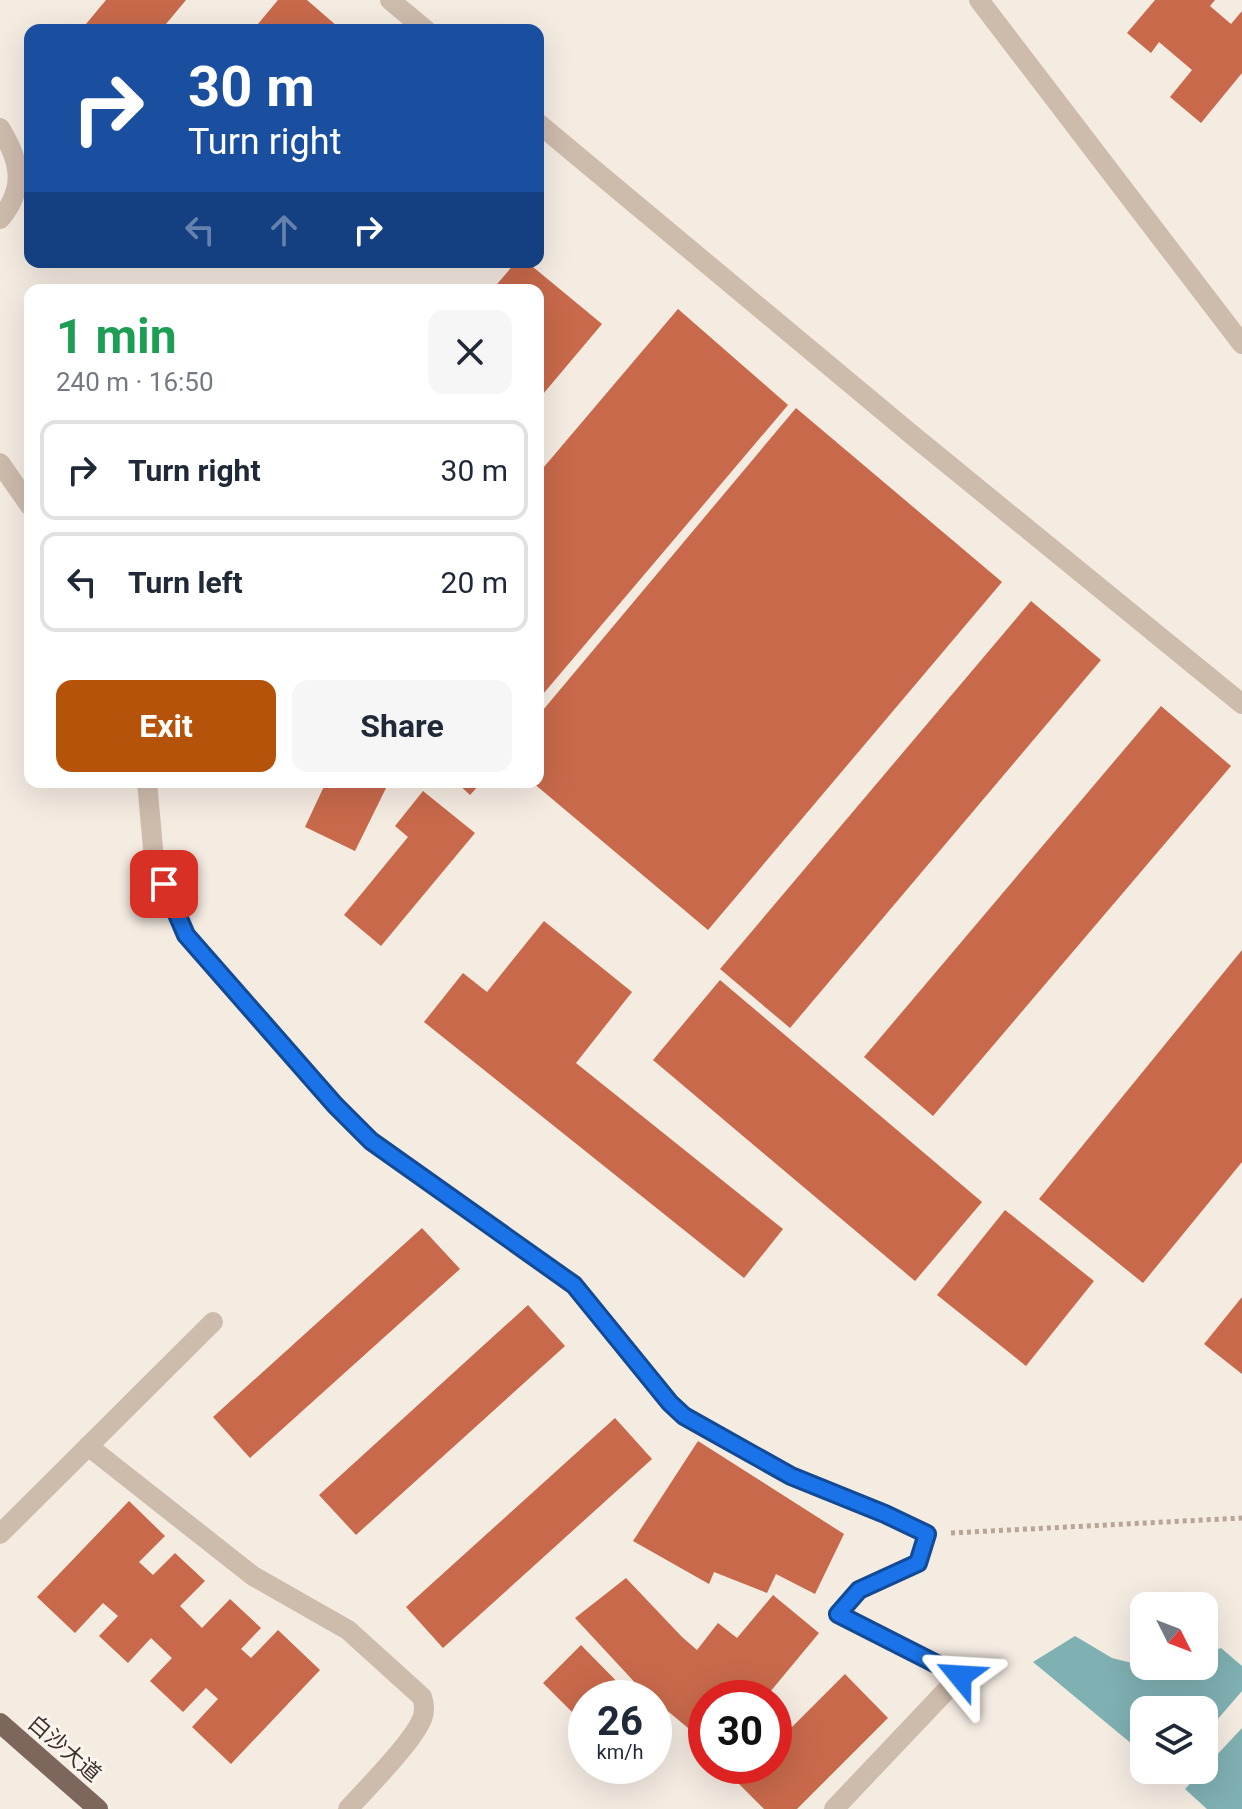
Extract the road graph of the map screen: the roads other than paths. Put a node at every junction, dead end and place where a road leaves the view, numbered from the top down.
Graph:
1 (390, 0) edge
2 (979, 0) edge
3 (419, 24) edge
4 (0, 128) edge
5 (544, 128) edge
6 (0, 219) edge
7 (1242, 344) edge
8 (0, 463) edge
9 (24, 497) edge
10 (1242, 704) edge
11 (148, 788) edge
12 (213, 1322) dead end
13 (88, 1446) junction
14 (0, 1534) edge
15 (0, 1723) edge
16 (98, 1809) edge
17 (348, 1809) edge
18 (834, 1809) edge

1 - 3 street
2 - 7 street
4 - 6 street
5 - 10 street
8 - 9 street
11 - 18 street
12 - 13 street
13 - 14 street
13 - 17 street
15 - 16 main road, 白沙大道

